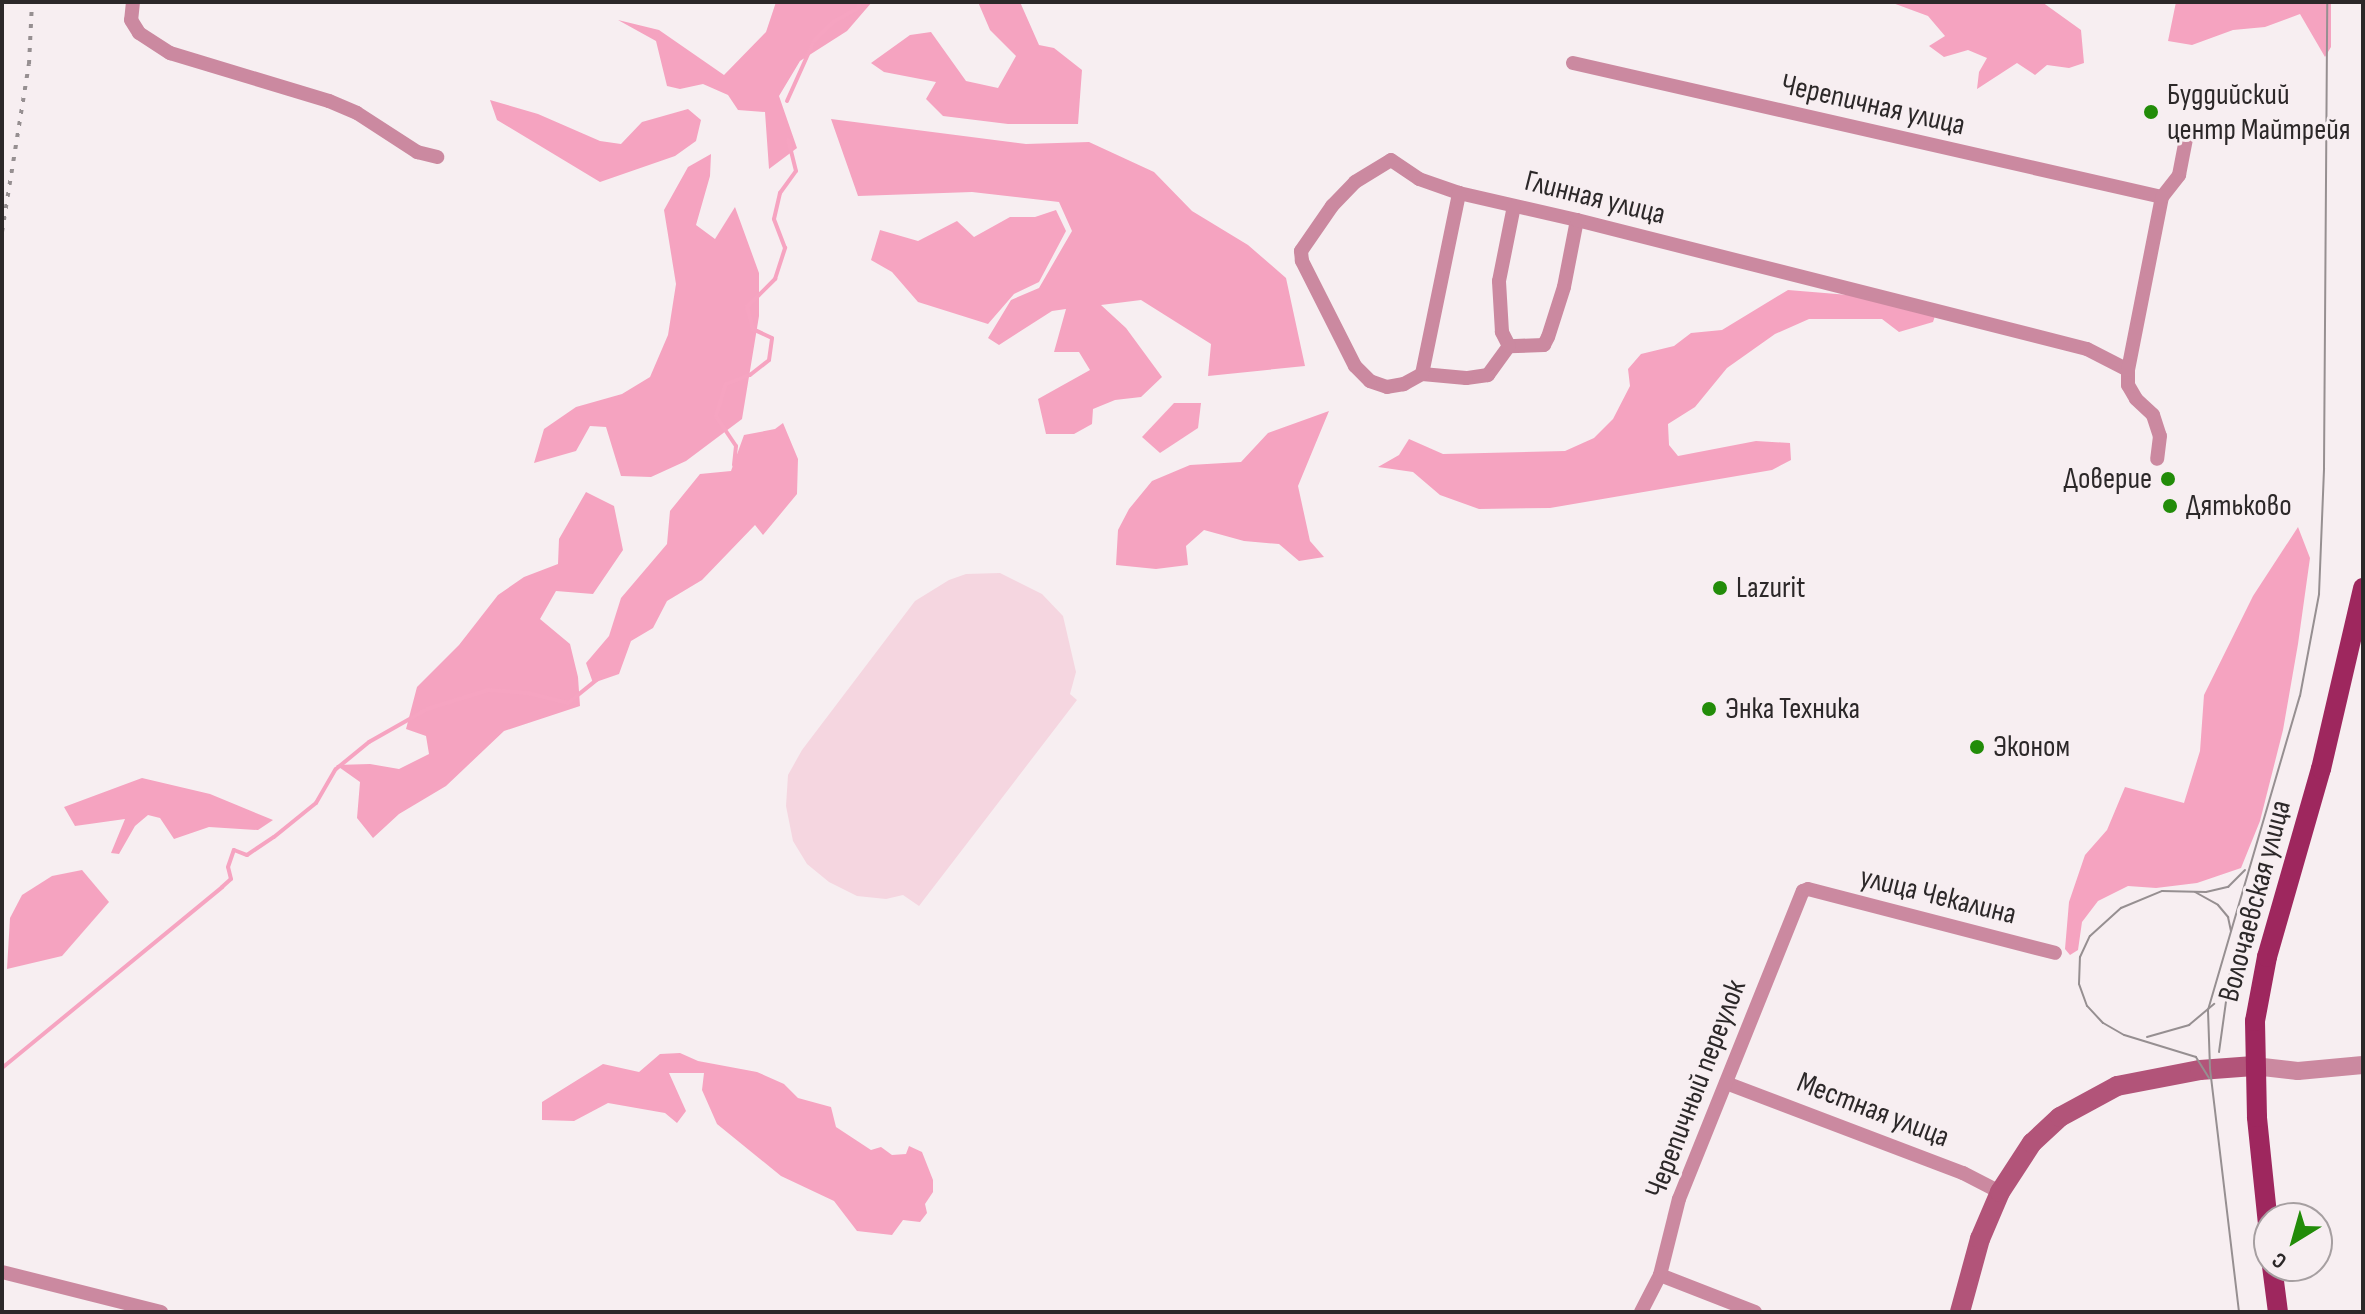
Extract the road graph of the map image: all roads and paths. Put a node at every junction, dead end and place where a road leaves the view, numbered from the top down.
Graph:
1 (133, 2) edge
2 (1573, 63) dead end
3 (2187, 134) dead end
4 (437, 157) dead end
5 (1459, 193) junction
6 (2162, 197) junction
7 (1514, 206) junction
8 (1577, 220) junction
9 (1516, 346) junction
10 (2128, 370) junction
11 (1422, 374) junction
12 (2157, 459) dead end
13 (2363, 588) edge
14 (1808, 889) joint
15 (2055, 953) dead end
16 (2363, 1065) edge
17 (2254, 1066) junction
18 (1726, 1083) junction
19 (2000, 1192) junction
20 (2266, 1202) edge
21 (2, 1272) edge
22 (1660, 1275) junction
23 (2274, 1282) edge
24 (161, 1312) edge
25 (1641, 1312) edge
26 (1755, 1312) edge
27 (1960, 1312) edge
28 (2278, 1312) edge

1 - 4 street
2 - 6 street, Черепичная улица
3 - 6 street
5 - 7 street, Глинная улица
5 - 11 street
5 - 11 street, Глинная улица
6 - 10 street
7 - 8 street, Глинная улица
7 - 9 street
8 - 9 street
8 - 10 street, Глинная улица
9 - 11 street, Глинная улица
10 - 12 street
13 - 17 main road, Волочаевская улица
14 - 15 street, улица Чекалина
14 - 18 street, Черепичный переулок
16 - 17 street
17 - 19 main road
17 - 20 main road, Волочаевская улица
18 - 19 street, Местная улица
18 - 22 street, Черепичный переулок
19 - 27 main road
21 - 24 street
22 - 25 street, Черепичный переулок
22 - 26 street
23 - 28 main road

